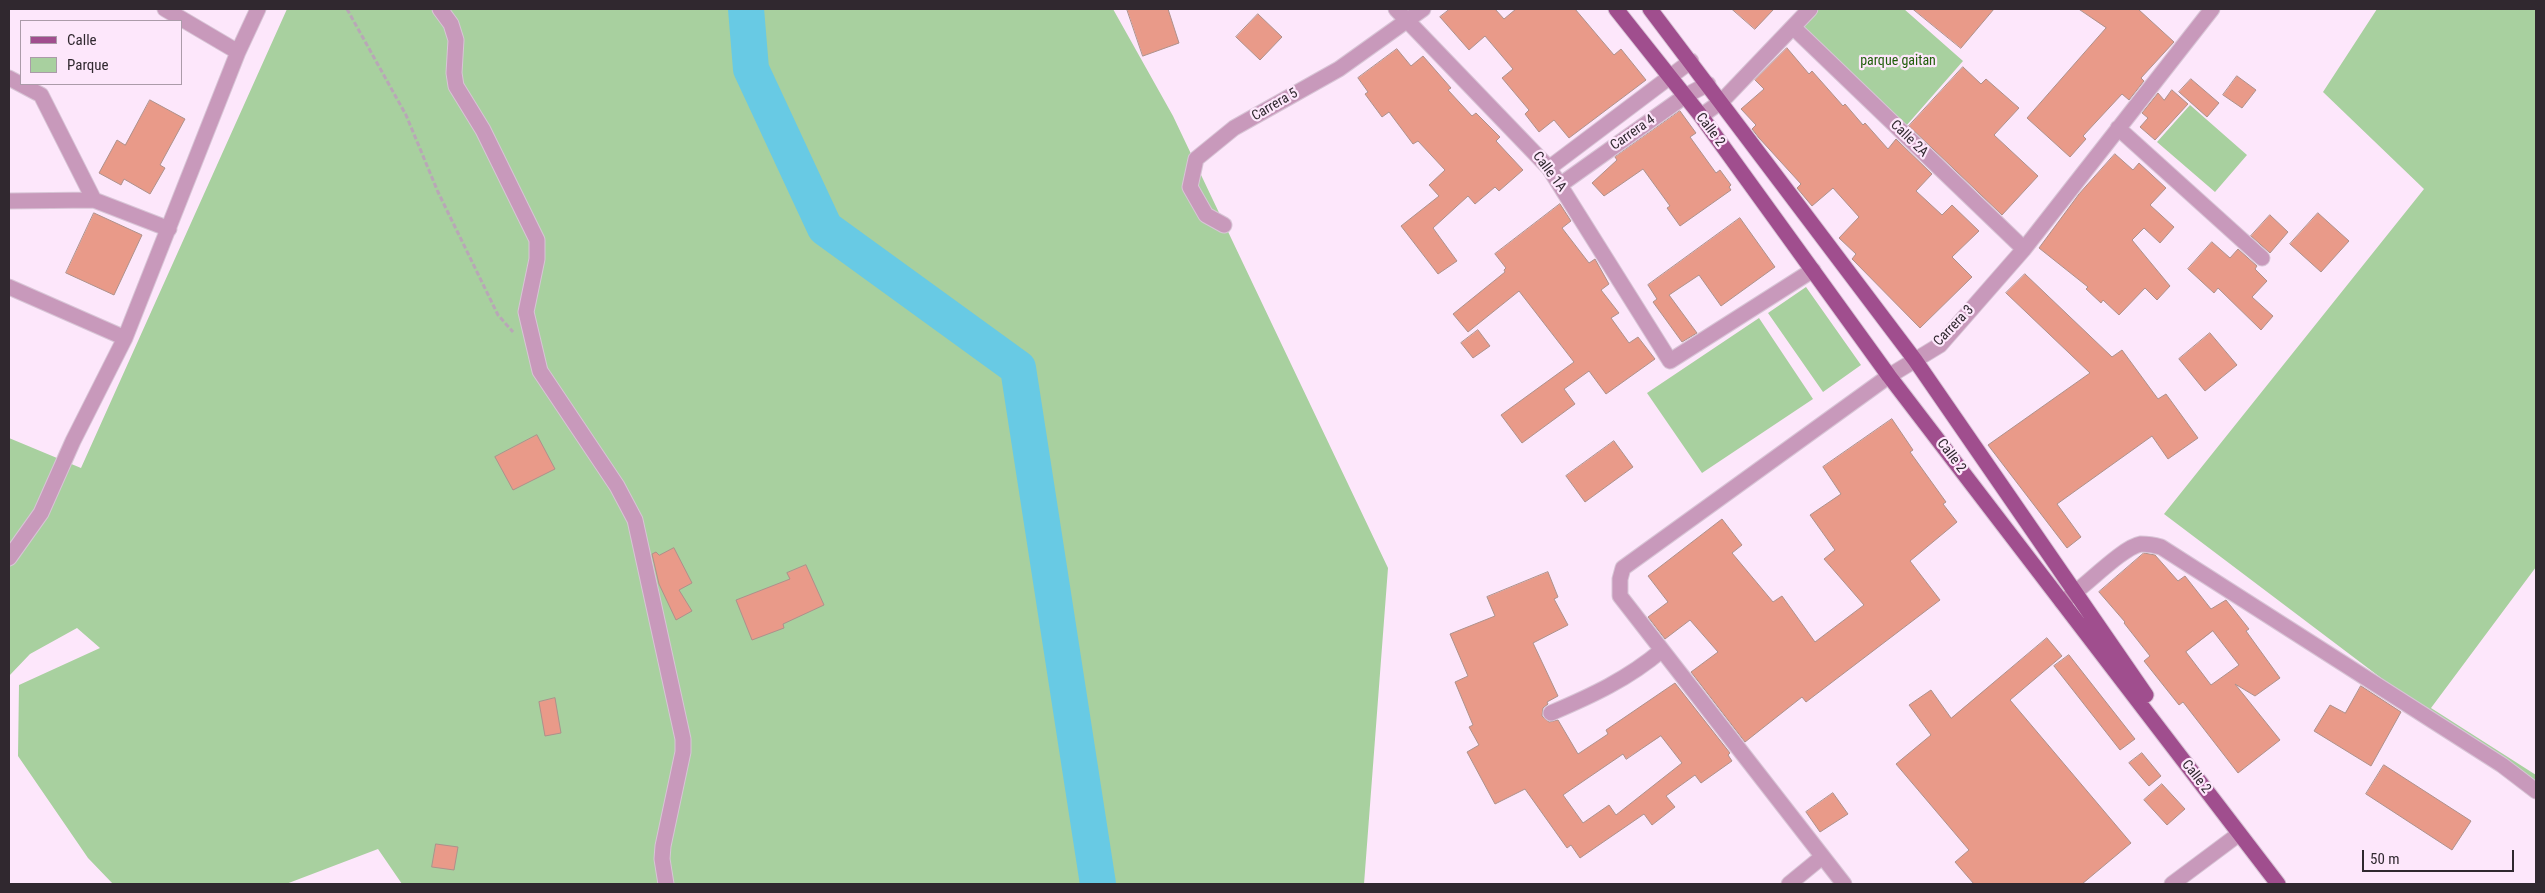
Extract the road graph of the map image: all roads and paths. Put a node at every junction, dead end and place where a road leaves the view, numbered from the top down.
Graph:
1 (165, 9) edge
2 (258, 9) edge
3 (347, 9) edge
4 (440, 9) edge
5 (1396, 9) edge
6 (1423, 9) edge
7 (1616, 9) edge
8 (1650, 9) edge
9 (1810, 9) edge
10 (2212, 9) edge
11 (1407, 20) junction
12 (1794, 28) junction
13 (238, 52) junction
14 (1691, 61) junction
15 (1670, 77) junction
16 (9, 78) edge
17 (20, 84) edge
18 (1708, 84) junction
19 (21, 85) edge
20 (1685, 96) junction
21 (1722, 101) junction
22 (1701, 116) junction
23 (2118, 128) junction
24 (1549, 168) junction
25 (1560, 185) junction
26 (94, 200) junction
27 (9, 201) edge
28 (1224, 225) dead end
29 (169, 229) junction
30 (2024, 249) junction
31 (2262, 258) dead end
32 (1813, 270) junction
33 (9, 288) edge
34 (515, 335) dead end
35 (125, 338) junction
36 (1916, 360) junction
37 (1889, 376) junction
38 (9, 558) edge
39 (2077, 593) junction
40 (2062, 602) junction
41 (1662, 650) junction
42 (1551, 713) dead end
43 (2536, 790) edge
44 (2211, 797) junction
45 (2239, 834) junction
46 (1822, 857) junction
47 (666, 884) edge
48 (1789, 884) edge
49 (1844, 884) edge
50 (2172, 884) edge
51 (2278, 884) edge

1 - 13 street
2 - 13 street
3 - 34 path
4 - 47 street
5 - 11 street, Calle 1A
6 - 11 street, Carrera 5
7 - 15 main road, Calle 2
8 - 14 main road, Calle 2
9 - 12 street
10 - 23 street, Carrera 3
11 - 24 street, Calle 1A
11 - 28 street, Carrera 5
12 - 21 street
12 - 30 street, Calle 2A
13 - 29 street
14 - 15 street, Carrera 4
14 - 18 main road, Calle 2
15 - 20 main road, Calle 2
15 - 24 street, Carrera 4
16 - 17 street
18 - 20 street, Carrera 4
18 - 21 main road, Calle 2
19 - 26 street
20 - 22 main road, Calle 2
20 - 25 street, Carrera 4
21 - 22 street
21 - 36 main road, Calle 2
22 - 32 main road, Calle 2
23 - 30 street, Carrera 3
23 - 31 street
24 - 25 street, Calle 1A
25 - 32 street, Calle 1A
26 - 27 street
26 - 29 street
29 - 35 street
30 - 36 street, Carrera 3
32 - 37 main road, Calle 2
33 - 35 street
35 - 38 street
36 - 37 street, Carrera 3
36 - 39 main road, Calle 2
37 - 40 main road, Calle 2
37 - 41 street, Carrera 3
39 - 40 street
39 - 43 street
39 - 44 main road, Calle 2
40 - 44 main road, Calle 2
41 - 42 street
41 - 46 street
44 - 45 main road
45 - 50 street
45 - 51 main road
46 - 48 street
46 - 49 street

